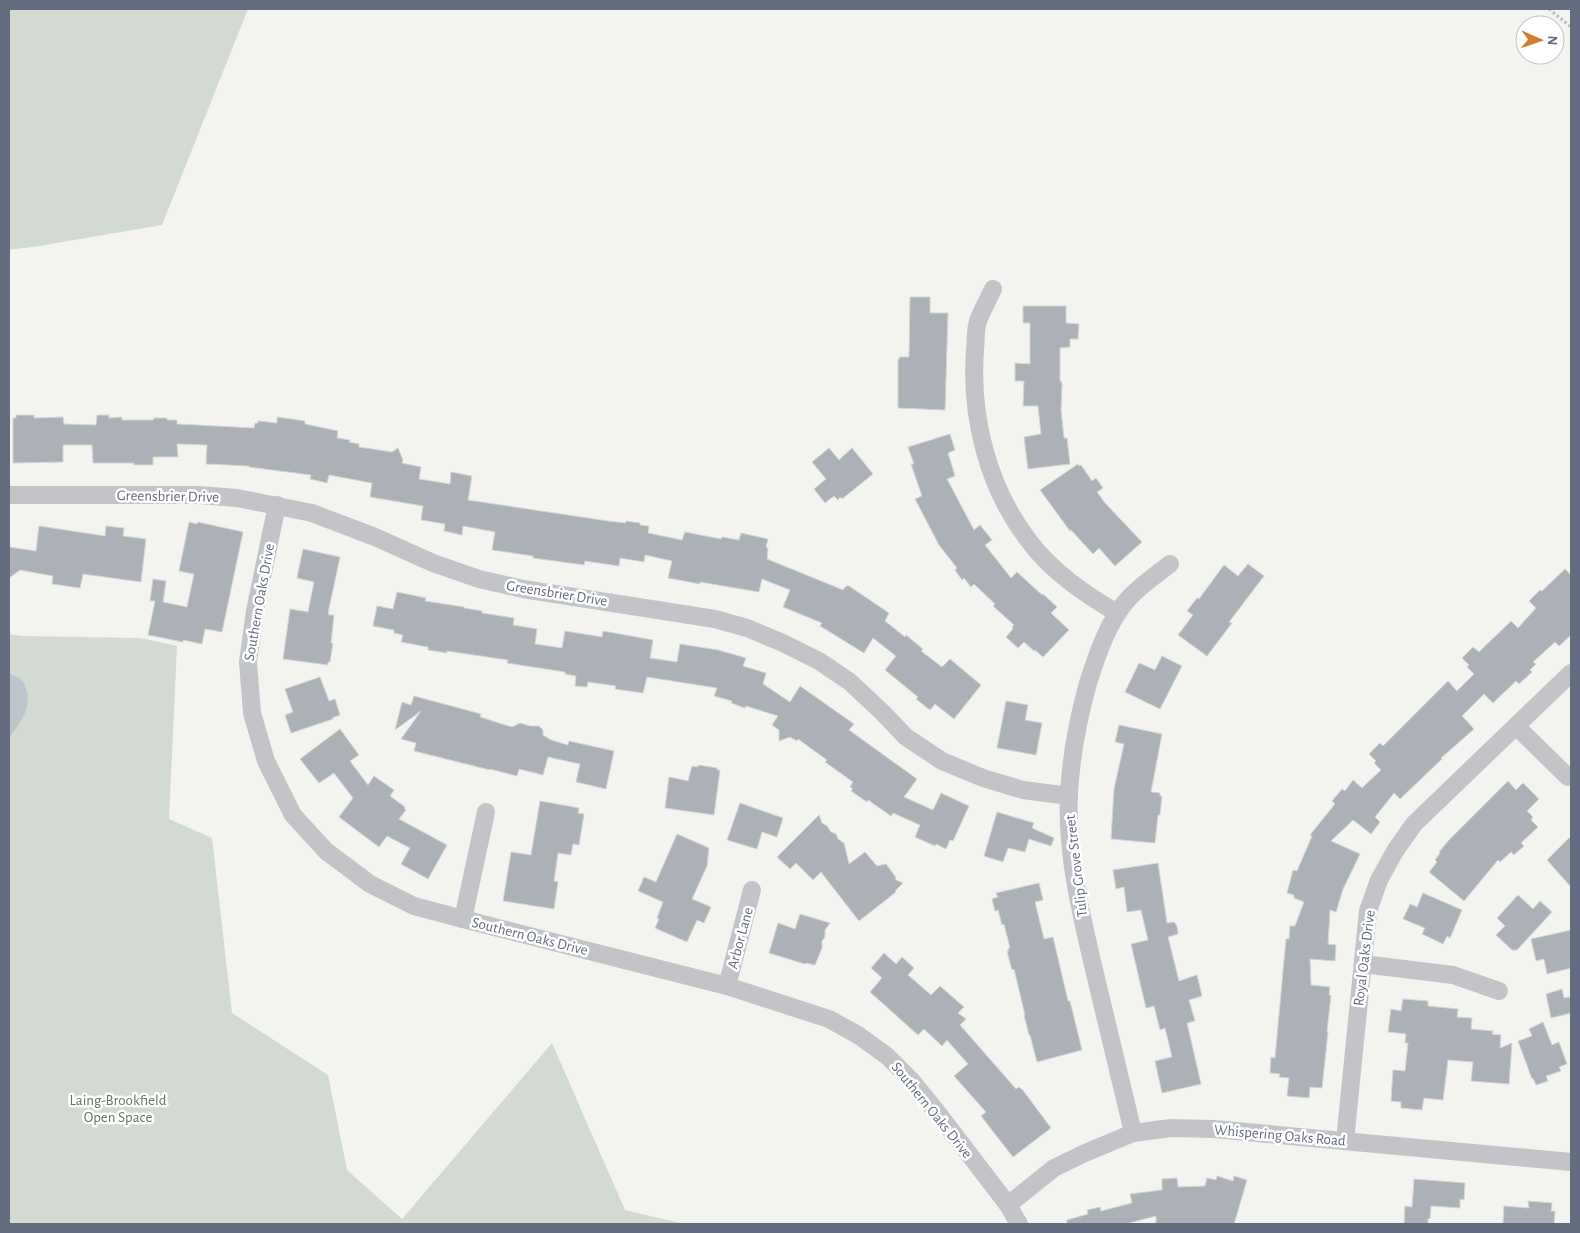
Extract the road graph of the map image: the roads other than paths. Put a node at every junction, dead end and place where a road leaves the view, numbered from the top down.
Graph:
1 (993, 289) dead end
2 (9, 495) edge
3 (277, 505) junction
4 (1170, 564) dead end
5 (1117, 614) junction
6 (1571, 673) edge
7 (1516, 726) junction
8 (1568, 776) dead end
9 (1069, 796) junction
10 (486, 812) dead end
11 (752, 890) dead end
12 (463, 919) junction
13 (1363, 964) junction
14 (727, 986) junction
15 (1499, 991) dead end
16 (1133, 1133) junction
17 (1345, 1141) junction
18 (1571, 1162) edge
19 (1008, 1205) junction
20 (1019, 1224) edge

1 - 5 street
2 - 3 street, Greensbrier Drive
3 - 9 street, Greensbrier Drive
3 - 12 street, Southern Oaks Drive
4 - 5 street, Tulip Grove Street
5 - 9 street, Tulip Grove Street
6 - 7 street, Royal Oaks Drive
7 - 8 street
7 - 13 street, Royal Oaks Drive
9 - 16 street, Tulip Grove Street
10 - 12 street
11 - 14 street, Arbor Lane
12 - 14 street, Southern Oaks Drive
13 - 15 street
13 - 17 street, Royal Oaks Drive
14 - 19 street, Southern Oaks Drive
16 - 17 street, Whispering Oaks Road
16 - 19 street, Whispering Oaks Road
17 - 18 street, Whispering Oaks Road
19 - 20 street, Southern Oaks Drive

